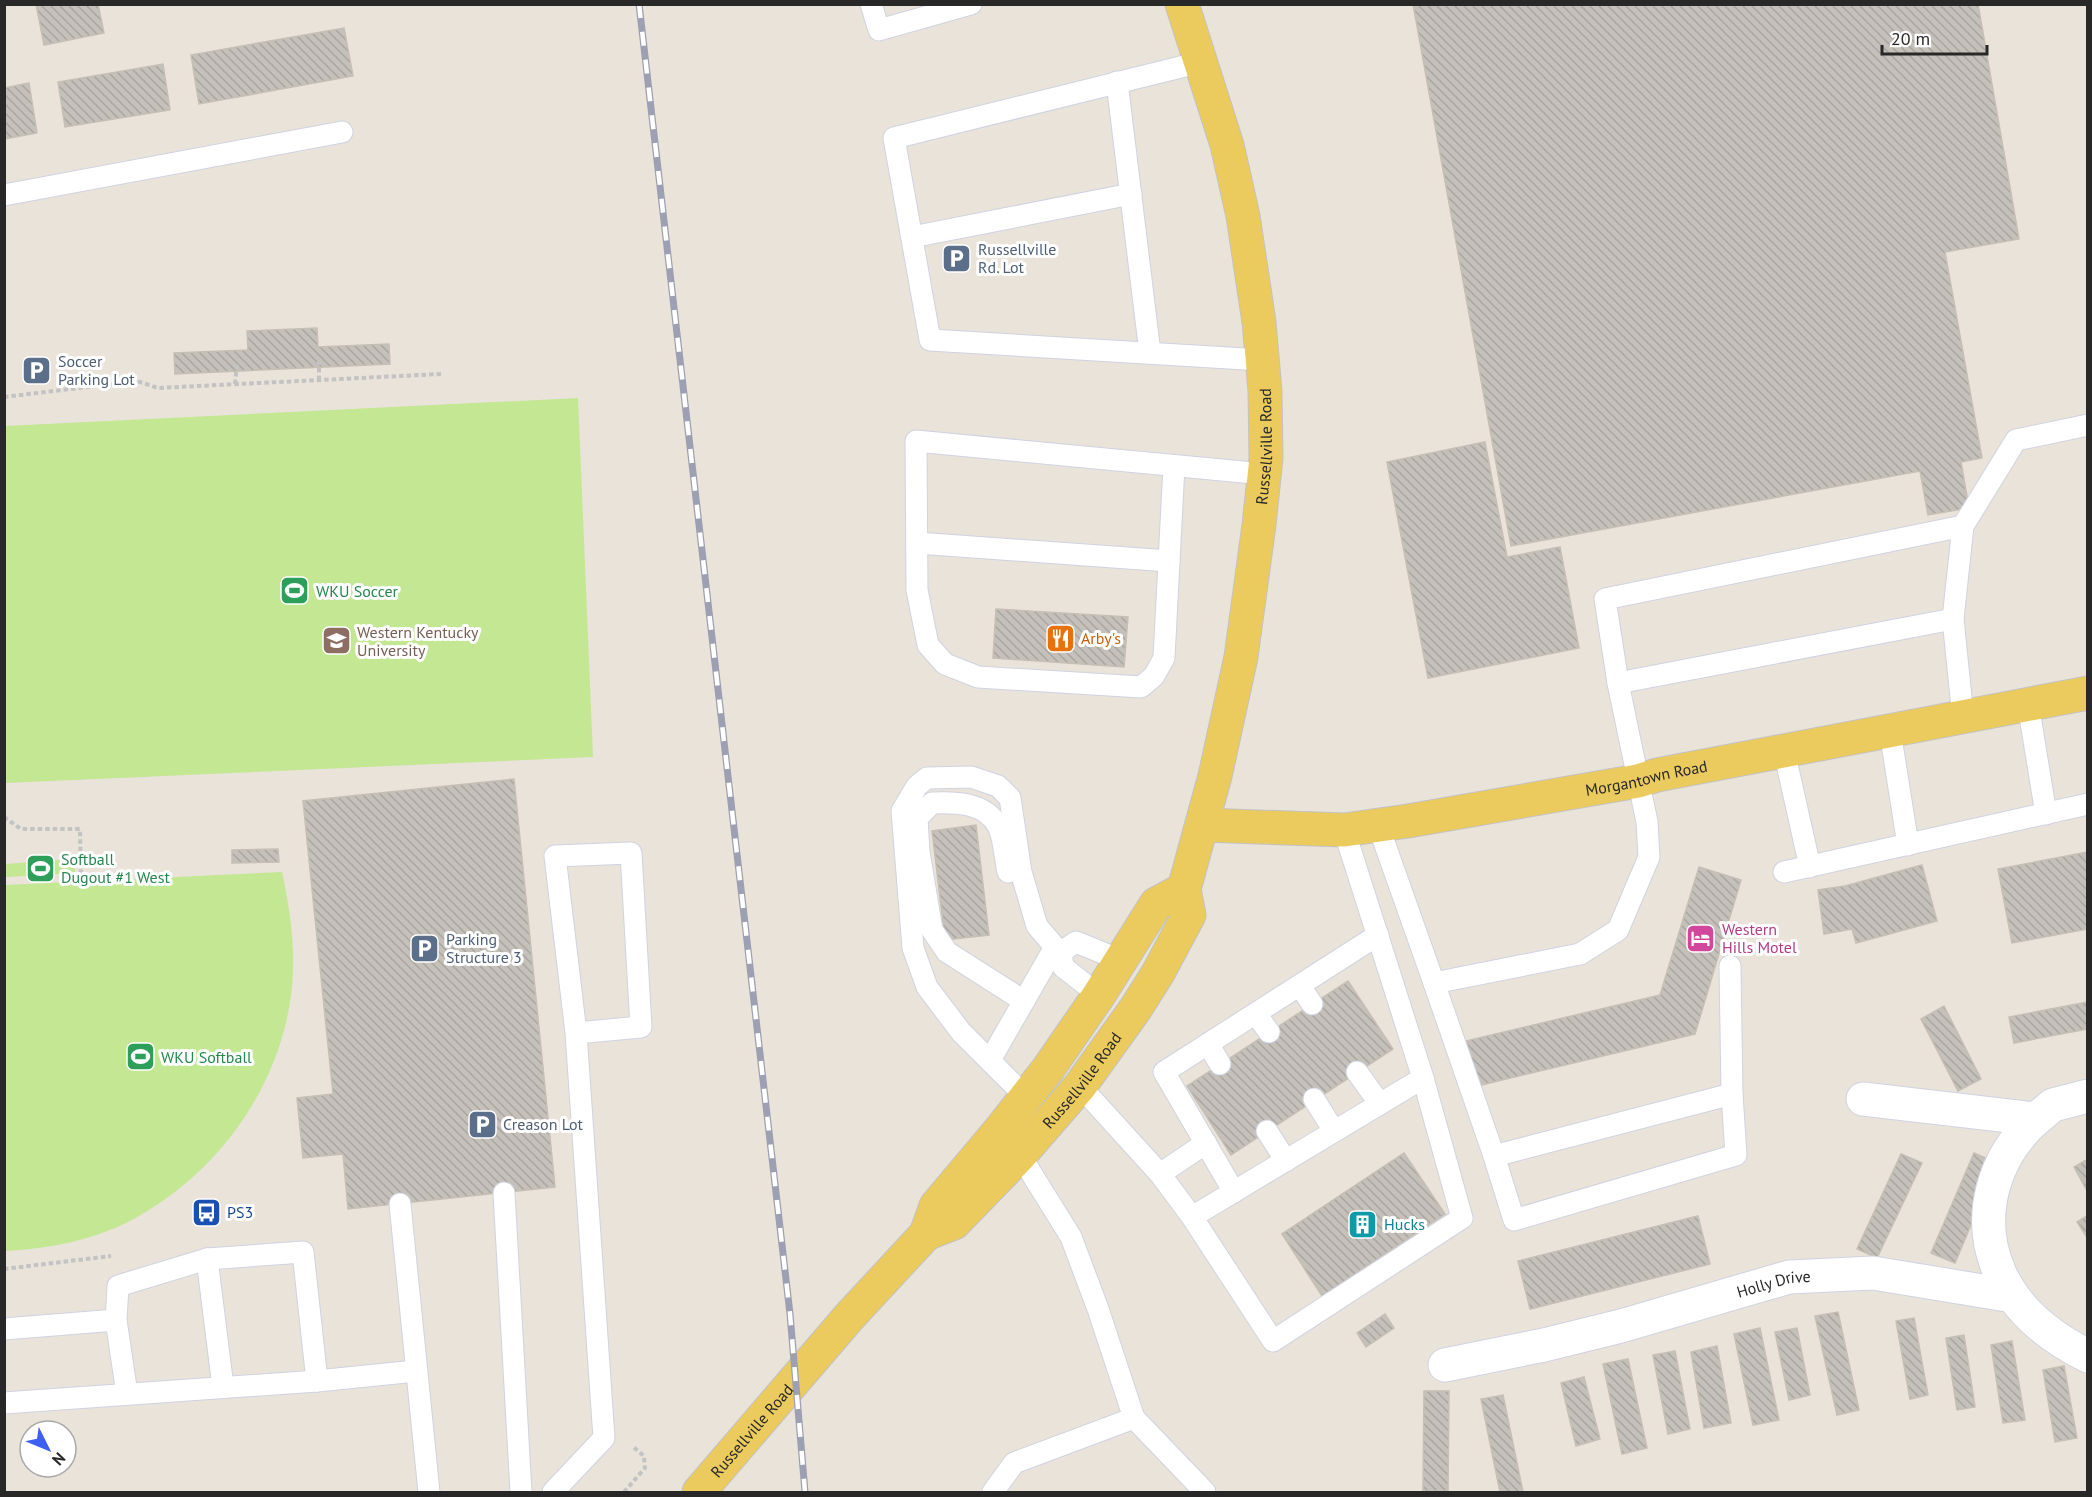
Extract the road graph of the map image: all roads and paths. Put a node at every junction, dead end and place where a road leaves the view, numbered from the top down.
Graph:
1 (871, 4) edge
2 (971, 4) edge
3 (1182, 4) edge
4 (1201, 62) junction
5 (1117, 82) junction
6 (342, 132) dead end
7 (1131, 194) junction
8 (4, 195) edge
9 (912, 237) junction
10 (1150, 353) junction
11 (1262, 360) junction
12 (319, 361) dead end
13 (237, 364) dead end
14 (441, 374) dead end
15 (319, 380) junction
16 (235, 384) junction
17 (4, 397) edge
18 (2088, 425) edge
19 (1174, 466) junction
20 (1264, 474) junction
21 (1963, 526) junction
22 (917, 543) junction
23 (1169, 561) junction
24 (1953, 619) junction
25 (1618, 683) junction
26 (2088, 693) edge
27 (2028, 704) junction
28 (1963, 717) junction
29 (1890, 731) junction
30 (1784, 751) junction
31 (1638, 781) junction
32 (2088, 804) edge
33 (2046, 814) junction
34 (4, 818) edge
35 (1203, 825) junction
36 (1378, 825) junction
37 (1344, 830) junction
38 (1908, 845) junction
39 (1810, 867) junction
40 (1784, 872) dead end
41 (81, 879) dead end
42 (1184, 889) junction
43 (1037, 926) junction
44 (1378, 935) junction
45 (1058, 950) junction
46 (1120, 960) junction
47 (1730, 966) dead end
48 (1434, 983) junction
49 (1300, 986) junction
50 (1099, 995) junction
51 (1024, 1001) junction
52 (1312, 1004) dead end
53 (1256, 1014) junction
54 (1269, 1032) dead end
55 (576, 1034) junction
56 (1208, 1044) junction
57 (990, 1060) junction
58 (1220, 1064) dead end
59 (1357, 1071) dead end
60 (1423, 1078) junction
61 (1080, 1086) junction
62 (1732, 1094) junction
63 (2088, 1096) edge
64 (1026, 1098) junction
65 (1863, 1098) dead end
66 (1314, 1099) dead end
67 (1380, 1104) junction
68 (2036, 1119) junction
69 (1267, 1131) dead end
70 (1334, 1131) junction
71 (1206, 1143) junction
72 (1020, 1155) junction
73 (1494, 1156) junction
74 (1286, 1161) junction
75 (1160, 1174) junction
76 (1234, 1192) junction
77 (504, 1193) dead end
78 (400, 1204) dead end
79 (1192, 1217) junction
80 (926, 1234) junction
81 (119, 1255) dead end
82 (207, 1259) junction
83 (4, 1269) edge
84 (2013, 1296) junction
85 (116, 1320) junction
86 (4, 1329) edge
87 (2088, 1356) edge
88 (1445, 1365) dead end
89 (416, 1371) junction
90 (317, 1381) junction
91 (222, 1387) junction
92 (127, 1394) junction
93 (4, 1402) edge
94 (1134, 1418) junction
95 (629, 1444) dead end
96 (429, 1492) edge
97 (521, 1492) edge
98 (553, 1492) edge
99 (624, 1492) edge
100 (699, 1492) edge
101 (993, 1492) edge
102 (1205, 1492) edge

1 - 2 lane
3 - 4 main road, Russellville Road
4 - 5 lane
4 - 11 main road, Russellville Road
5 - 7 lane
5 - 9 lane
6 - 8 lane
7 - 9 lane
7 - 10 lane
9 - 10 lane
10 - 11 lane
11 - 20 main road, Russellville Road
12 - 15 path
13 - 16 path
14 - 15 path
15 - 16 path
16 - 17 path
18 - 21 lane
19 - 20 lane
19 - 22 lane
19 - 23 lane
20 - 35 main road, Russellville Road
21 - 24 lane
21 - 25 lane
22 - 23 lane
22 - 23 lane
24 - 25 lane
24 - 28 lane
25 - 31 lane
26 - 27 main road, Morgantown Road
27 - 28 main road, Morgantown Road
27 - 33 lane
28 - 29 main road, Morgantown Road
29 - 30 main road, Morgantown Road
29 - 38 lane
30 - 31 main road, Morgantown Road
30 - 39 lane
31 - 36 main road, Morgantown Road
31 - 48 lane
32 - 33 lane
33 - 38 lane
34 - 41 path
35 - 37 main road, Morgantown Road
35 - 42 main road, Russellville Road
36 - 37 main road, Morgantown Road
36 - 48 lane
37 - 44 lane
38 - 39 lane
39 - 40 lane
42 - 46 main road, Russellville Road
42 - 61 main road, Russellville Road
43 - 45 lane
43 - 51 lane
43 - 57 lane
44 - 49 lane
44 - 60 lane
45 - 46 lane
45 - 50 lane
45 - 51 lane
46 - 50 main road, Russellville Road
47 - 62 lane
48 - 73 lane
49 - 52 lane
49 - 53 lane
50 - 64 main road, Russellville Road
51 - 57 lane
53 - 54 lane
53 - 56 lane
55 - 55 lane
55 - 98 lane
56 - 58 lane
56 - 71 lane
57 - 64 lane
59 - 67 lane
60 - 67 lane
60 - 79 lane
61 - 72 main road, Russellville Road
61 - 75 lane
62 - 73 lane
62 - 73 lane
63 - 68 street
64 - 80 main road, Russellville Road
65 - 68 street
66 - 70 lane
67 - 70 lane
68 - 84 street
69 - 74 lane
70 - 74 lane
71 - 75 lane
71 - 76 lane
72 - 80 main road, Russellville Road
72 - 94 lane
74 - 76 lane
75 - 79 lane
76 - 79 lane
77 - 97 lane
78 - 89 lane
80 - 100 main road, Russellville Road
81 - 83 path
82 - 85 lane
82 - 90 lane
82 - 91 lane
84 - 87 street
84 - 88 street, Holly Drive
85 - 86 lane
85 - 92 lane
89 - 90 lane
89 - 96 lane
90 - 91 lane
91 - 92 lane
92 - 93 lane
94 - 101 lane
94 - 102 lane
95 - 99 path

